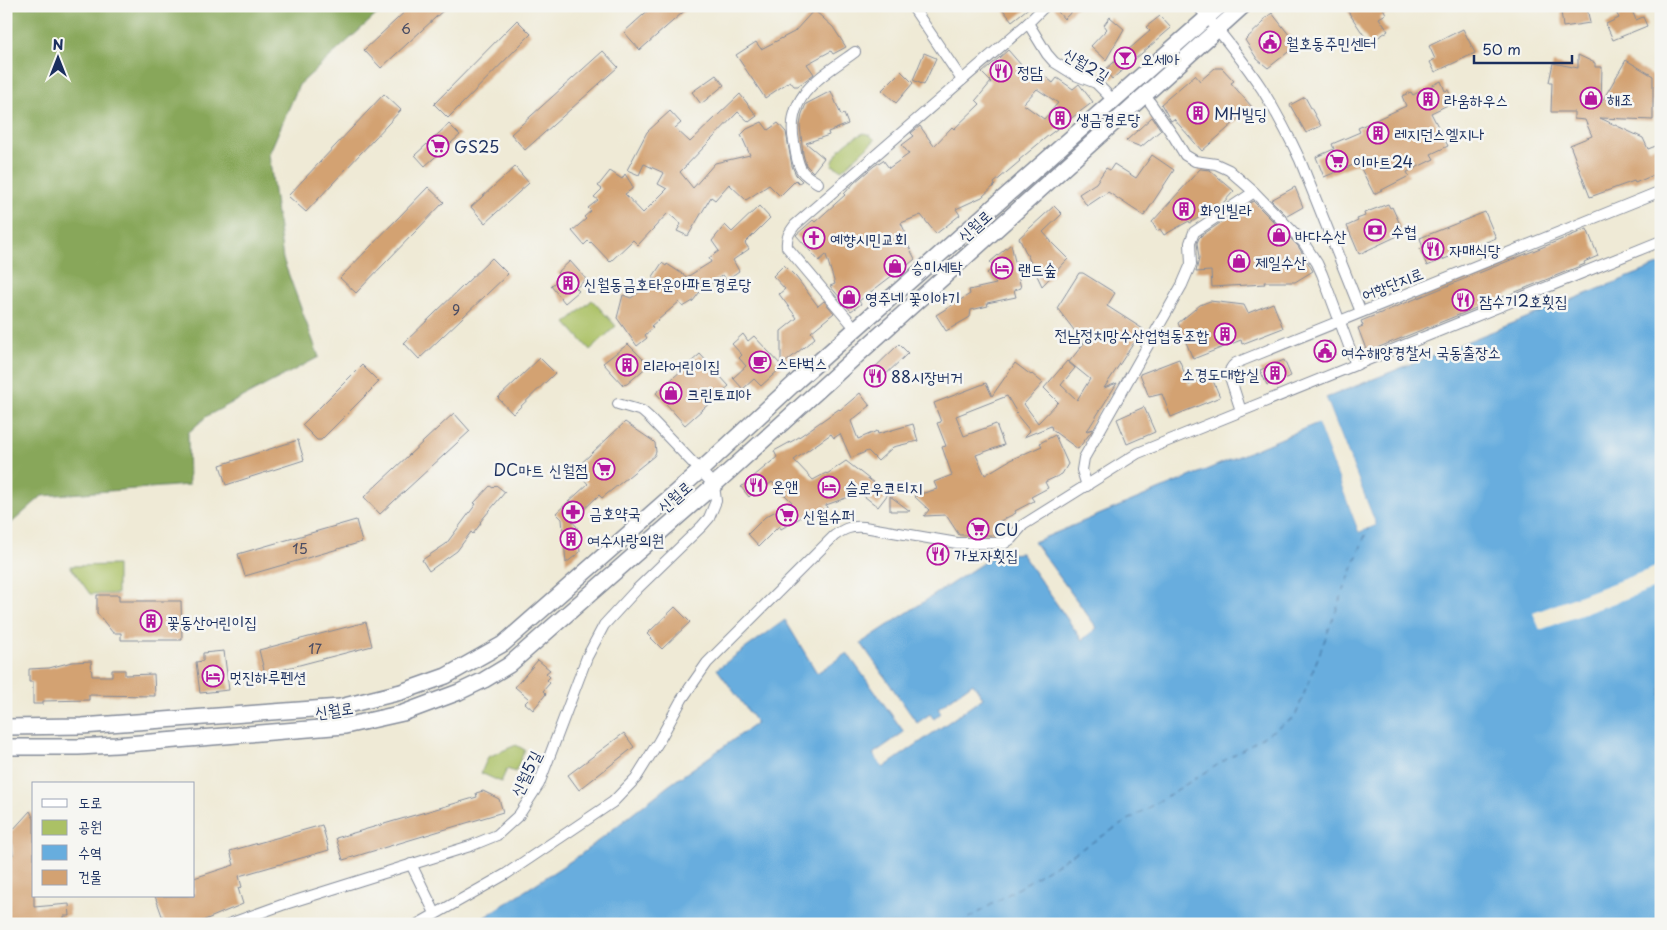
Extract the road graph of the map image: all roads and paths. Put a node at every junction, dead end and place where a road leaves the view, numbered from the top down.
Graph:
1 (912, 6) edge
2 (1045, 6) edge
3 (1220, 6) edge
4 (1243, 6) edge
5 (1207, 17) edge
6 (1028, 23) junction
7 (855, 52) dead end
8 (962, 80) junction
9 (1145, 95) junction
10 (1113, 100) junction
11 (818, 183) dead end
12 (1661, 190) edge
13 (1254, 192) junction
14 (1661, 241) edge
15 (1361, 312) junction
16 (1340, 321) junction
17 (856, 329) junction
18 (1356, 365) junction
19 (618, 404) dead end
20 (1241, 411) junction
21 (701, 470) junction
22 (714, 484) junction
23 (1087, 486) junction
24 (6, 727) edge
25 (6, 747) edge
26 (411, 864) junction
27 (435, 913) junction
28 (229, 924) edge
29 (418, 924) edge

1 - 8 street
2 - 6 street
3 - 5 street, 신월로
4 - 5 street, 신월로
5 - 9 street, 신월로
5 - 10 street, 신월로
5 - 15 street, 어항단지로
6 - 8 street
6 - 10 street, 신월2길
7 - 11 street
8 - 17 street
9 - 13 street
9 - 22 street, 신월로
10 - 17 street, 신월로
12 - 15 street, 어항단지로
13 - 16 street
13 - 23 street
14 - 18 street
15 - 16 street
16 - 18 street
16 - 20 street
17 - 21 street, 신월로
18 - 20 street
19 - 21 street
20 - 23 street
21 - 22 street
21 - 24 street, 신월로
22 - 25 street, 신월로
22 - 26 street, 신월5길
23 - 27 street
26 - 27 street
26 - 28 street, 신월5길
27 - 29 street

